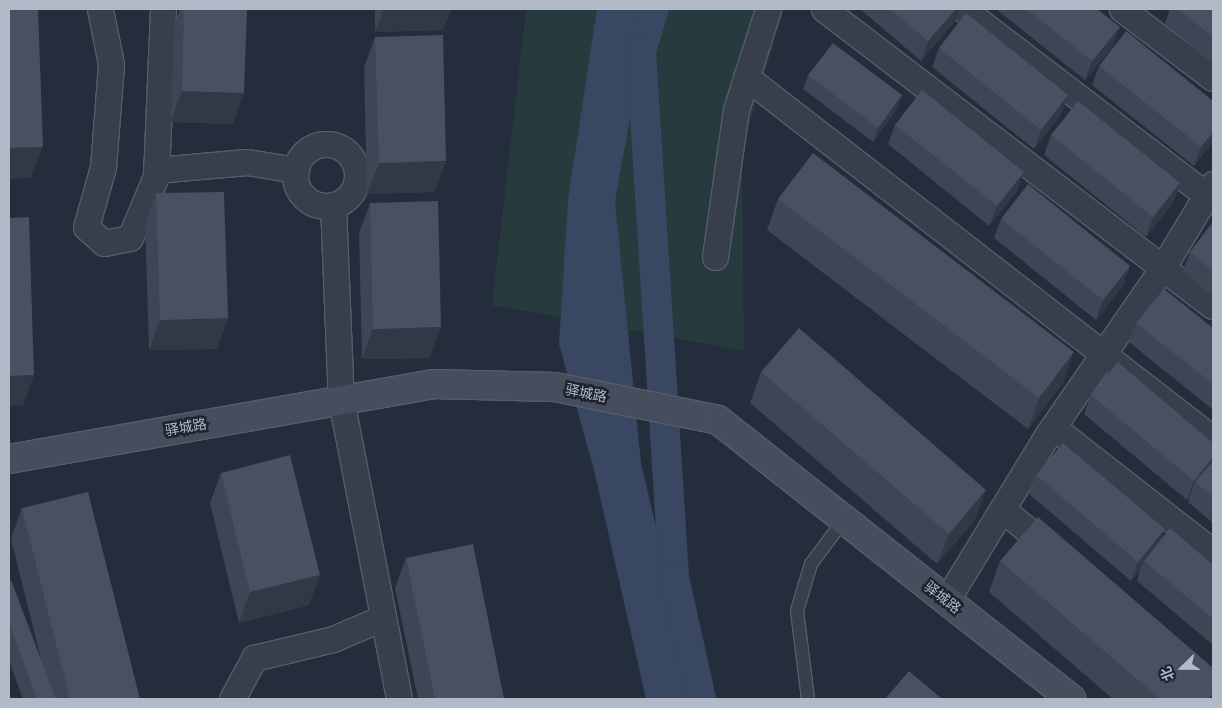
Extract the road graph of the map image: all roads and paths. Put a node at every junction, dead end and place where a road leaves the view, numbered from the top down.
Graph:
1 (100, 9) edge
2 (163, 9) edge
3 (768, 9) edge
4 (824, 9) edge
5 (963, 9) edge
6 (1122, 9) edge
7 (746, 77) junction
8 (1213, 78) edge
9 (156, 170) junction
10 (296, 170) junction
11 (1211, 193) edge
12 (333, 205) junction
13 (715, 257) dead end
14 (1163, 267) junction
15 (1213, 306) edge
16 (1103, 354) junction
17 (341, 400) junction
18 (1053, 426) junction
19 (1213, 439) edge
20 (9, 459) edge
21 (1002, 509) junction
22 (843, 521) junction
23 (1213, 552) edge
24 (1070, 564) edge
25 (946, 601) junction
26 (382, 618) junction
27 (232, 699) edge
28 (399, 699) edge
29 (808, 699) edge
30 (1071, 699) edge

1 - 9 street
2 - 9 street
3 - 7 street
4 - 14 street
5 - 11 street
6 - 8 street
7 - 13 street
7 - 16 street
9 - 10 street
10 - 12 street
10 - 12 street
11 - 14 street
12 - 17 street
14 - 15 street
14 - 16 street
16 - 18 street
16 - 19 street
17 - 20 street, 驿城路
17 - 22 street, 驿城路
17 - 26 street
18 - 21 street
18 - 23 street
21 - 24 street
21 - 25 street
22 - 25 street, 驿城路
22 - 29 lane
25 - 30 street, 驿城路
26 - 27 street
26 - 28 street

